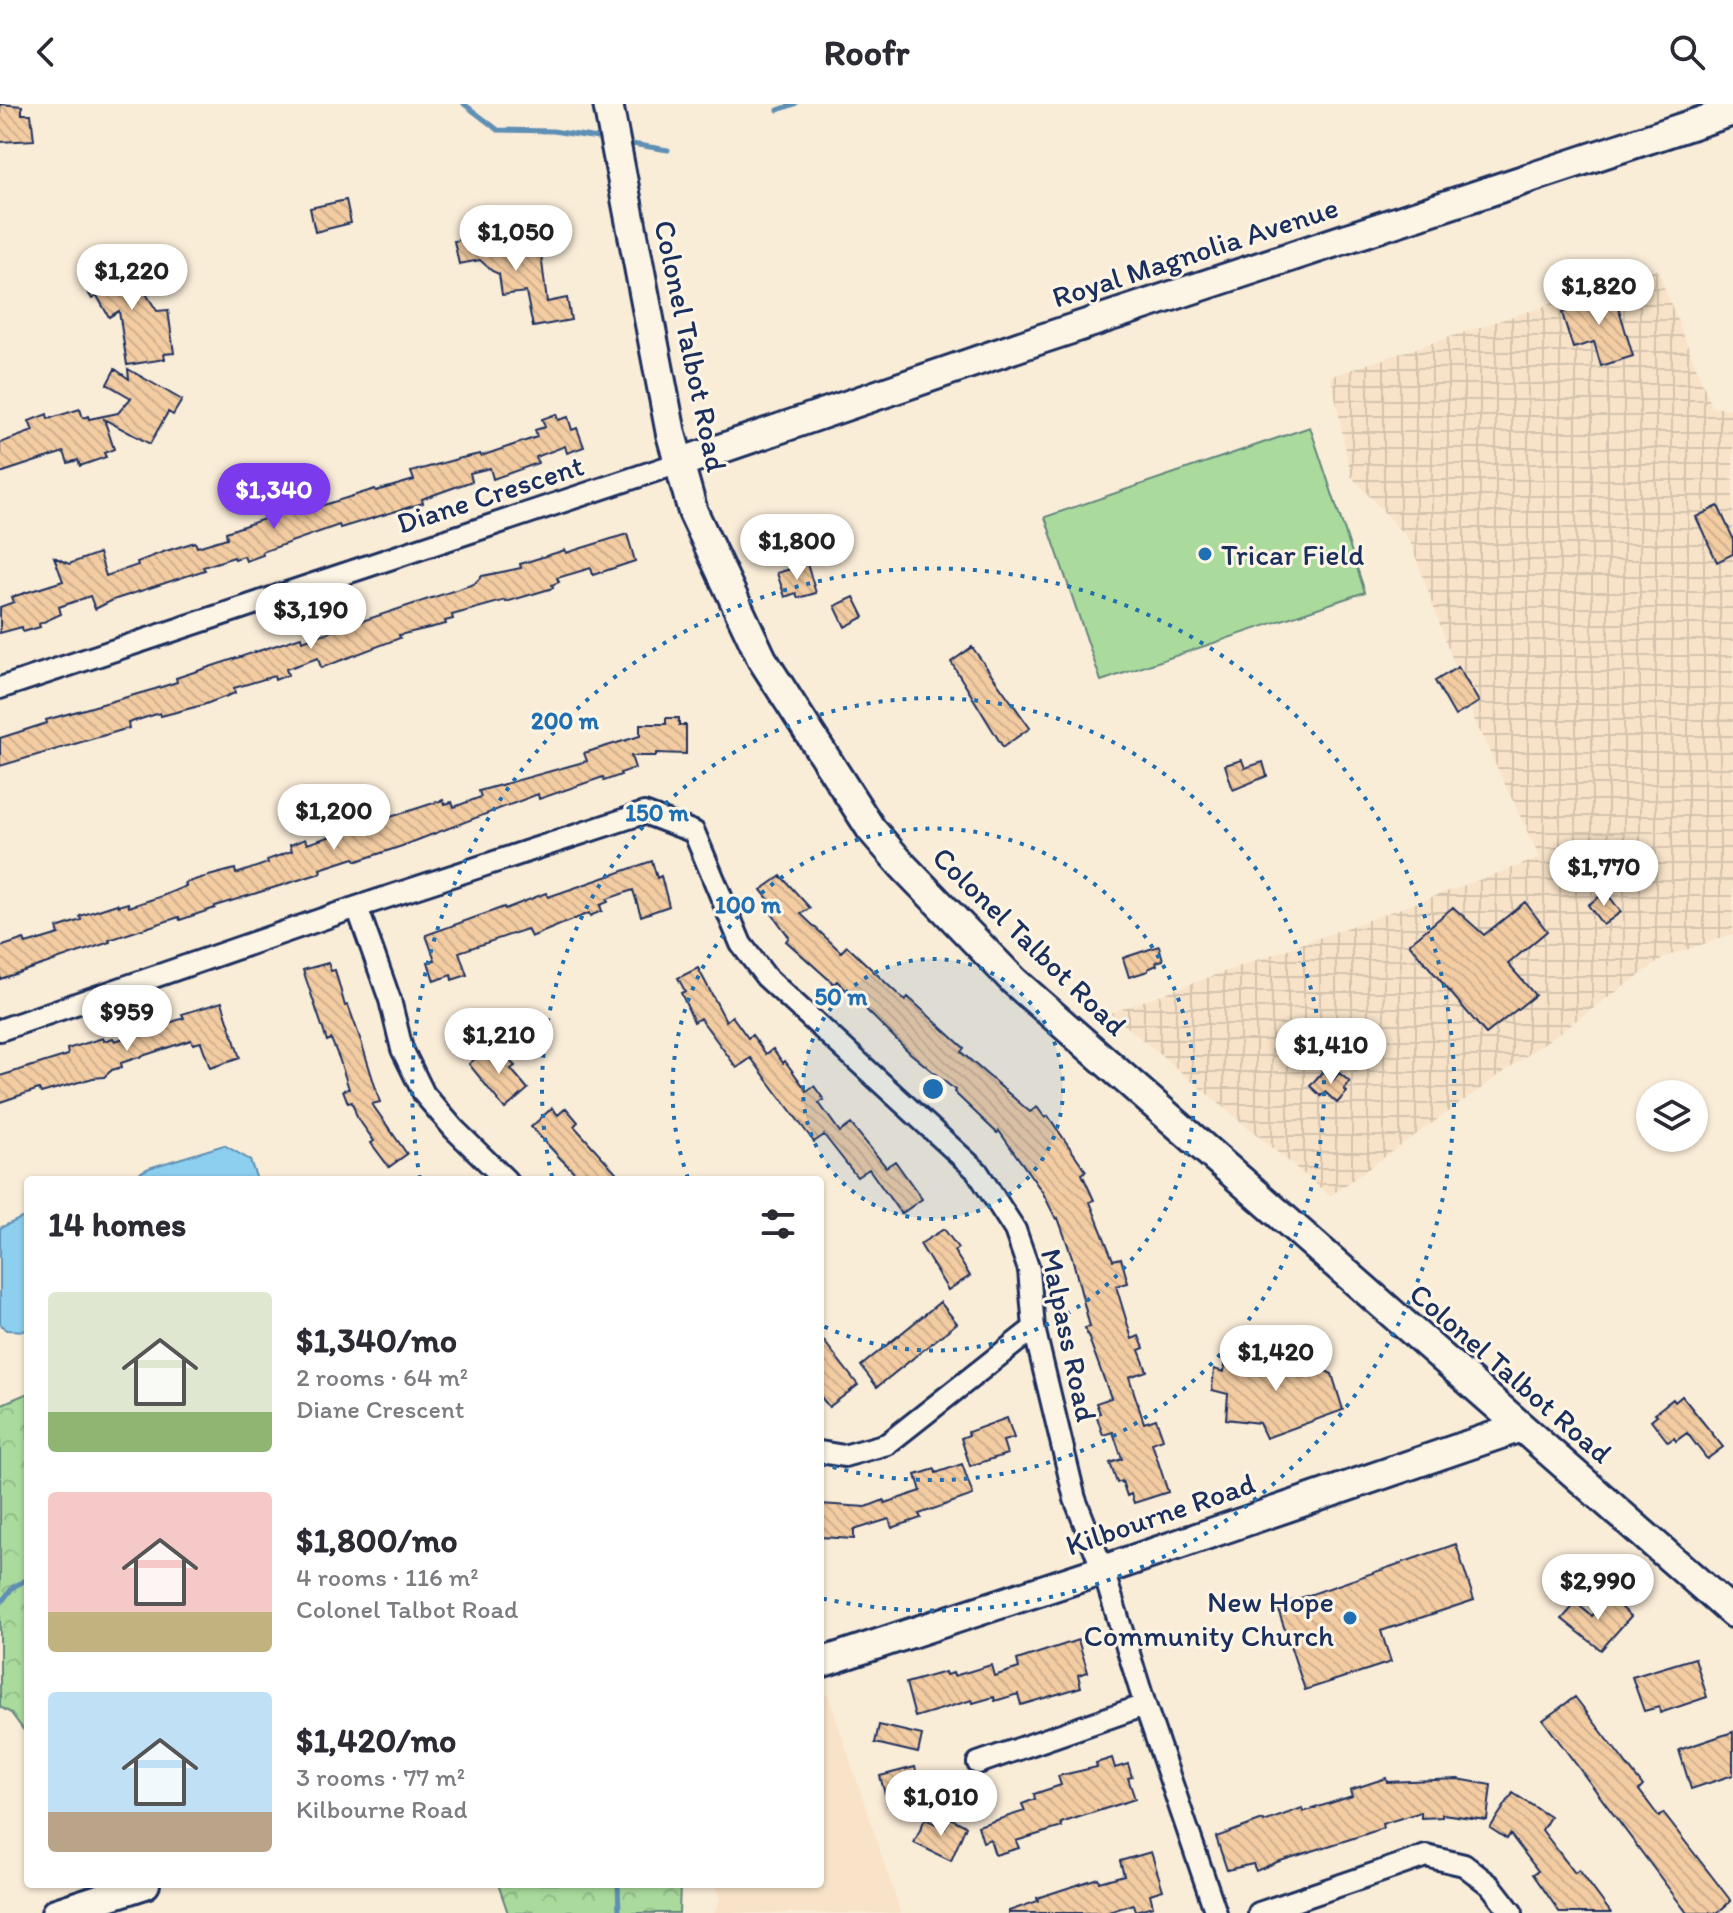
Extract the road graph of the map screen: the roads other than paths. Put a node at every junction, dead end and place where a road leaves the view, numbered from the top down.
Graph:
1 (608, 104) edge
2 (1733, 111) edge
3 (679, 463) junction
4 (0, 688) edge
5 (357, 907) junction
6 (0, 1030) edge
7 (502, 1176) edge
8 (1034, 1328) junction
9 (1521, 1427) junction
10 (824, 1453) edge
11 (1103, 1570) junction
12 (1733, 1613) edge
13 (824, 1662) edge
14 (1145, 1705) junction
15 (978, 1763) dead end
16 (133, 1888) edge
17 (56, 1913) edge
18 (1216, 1913) edge
19 (1259, 1913) edge
20 (1512, 1913) edge

1 - 3 main road, Colonel Talbot Road
2 - 3 main road, Royal Magnolia Avenue
3 - 4 street, Diane Crescent
3 - 9 main road, Colonel Talbot Road
5 - 6 street, Malpass Road
5 - 7 street
5 - 8 street, Malpass Road
8 - 10 street
8 - 11 street, Malpass Road
9 - 11 main road, Kilbourne Road
9 - 12 main road, Colonel Talbot Road
11 - 13 main road, Kilbourne Road
11 - 14 street, Malpass Road
14 - 15 street
14 - 18 street, Malpass Road
16 - 17 main road
19 - 20 street

